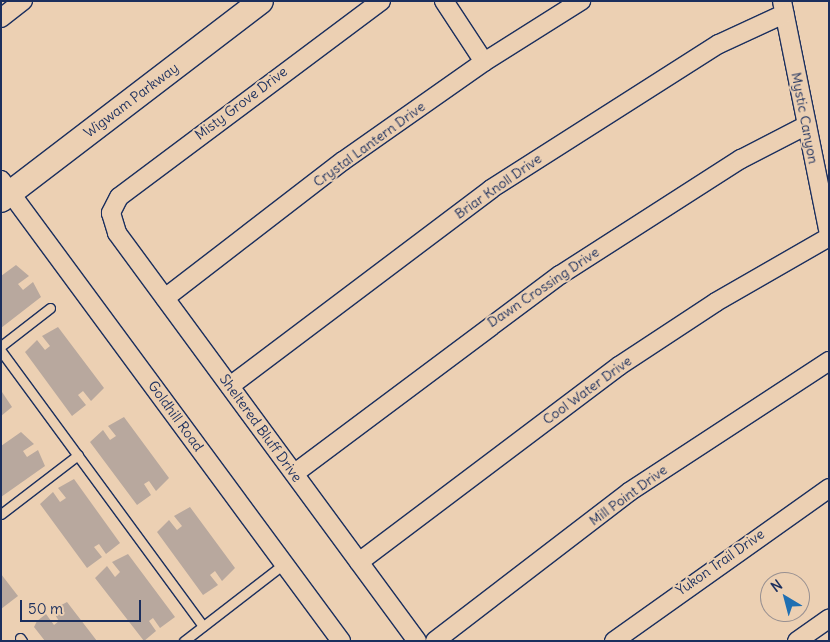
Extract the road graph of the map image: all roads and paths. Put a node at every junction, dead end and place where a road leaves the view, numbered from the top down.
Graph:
1 (23, 1) edge
2 (261, 1) edge
3 (381, 1) edge
4 (444, 1) edge
5 (581, 1) edge
6 (783, 8) edge
7 (1, 18) edge
8 (484, 62) junction
9 (806, 125) junction
10 (4, 190) edge
11 (111, 213) joint
12 (829, 236) edge
13 (165, 298) junction
14 (50, 308) dead end
15 (1, 346) edge
16 (1, 350) edge
17 (829, 361) edge
18 (230, 386) junction
19 (78, 455) junction
20 (295, 473) junction
21 (829, 488) edge
22 (1, 514) edge
23 (359, 562) junction
24 (285, 563) junction
25 (829, 618) edge
26 (203, 626) junction
27 (184, 641) edge
28 (341, 641) edge
29 (417, 641) edge
30 (435, 641) edge
31 (614, 641) edge
32 (797, 641) edge

1 - 7 street
2 - 10 main road, Wigwam Parkway
3 - 11 street, Misty Grove Drive
4 - 8 street
5 - 8 street, Crystal Lantern Drive
6 - 9 street, Mystic Canyon
6 - 18 street, Briar Knoll Drive
8 - 13 street, Crystal Lantern Drive
9 - 12 street, Mystic Canyon
9 - 20 street, Dawn Crossing Drive
10 - 24 street, Goldhill Road
11 - 13 street, Sheltered Bluff Drive
12 - 23 street, Cool Water Drive
13 - 18 street, Sheltered Bluff Drive
14 - 15 lane
16 - 19 lane
17 - 30 street, Mill Point Drive
18 - 20 street, Sheltered Bluff Drive
19 - 22 lane
19 - 26 lane
20 - 23 street, Sheltered Bluff Drive
21 - 31 street, Yukon Trail Drive
23 - 29 street, Sheltered Bluff Drive
24 - 26 lane
24 - 28 street, Goldhill Road
25 - 32 street
26 - 27 lane

